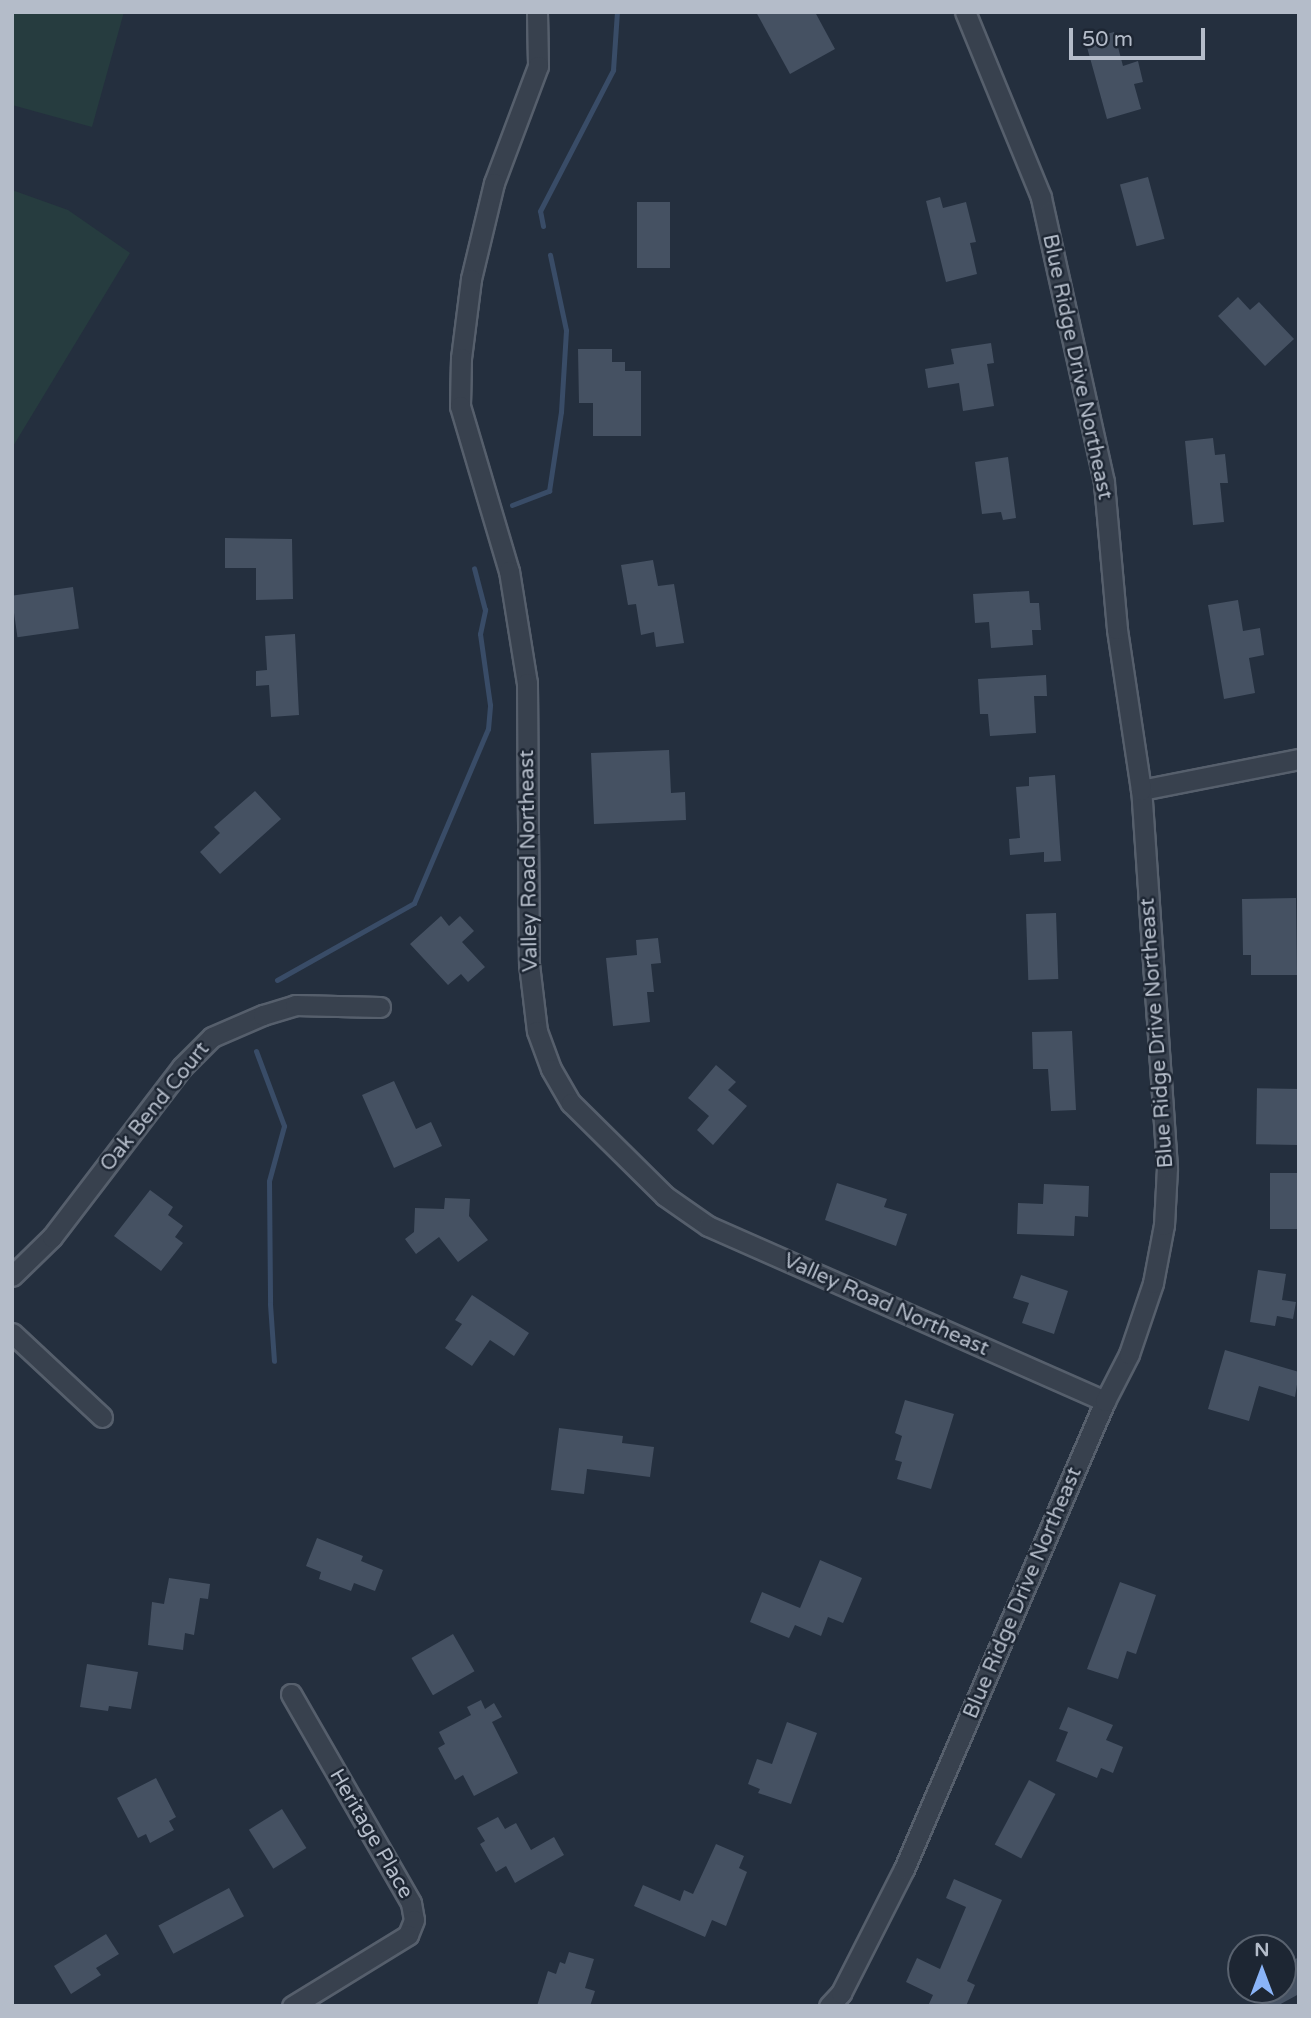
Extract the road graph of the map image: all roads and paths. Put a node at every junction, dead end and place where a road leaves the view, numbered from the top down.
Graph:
1 (537, 12) edge
2 (965, 12) edge
3 (1299, 759) edge
4 (1142, 790) junction
5 (380, 1007) dead end
6 (12, 1276) edge
7 (12, 1332) edge
8 (1105, 1401) junction
9 (102, 1417) dead end
10 (291, 1694) dead end
11 (292, 2006) edge
12 (829, 2006) edge

1 - 8 street, Valley Road Northeast
2 - 4 street, Blue Ridge Drive Northeast
3 - 4 street
4 - 8 street, Blue Ridge Drive Northeast
5 - 6 street, Oak Bend Court
7 - 9 street
8 - 12 street, Blue Ridge Drive Northeast
10 - 11 street, Heritage Place

